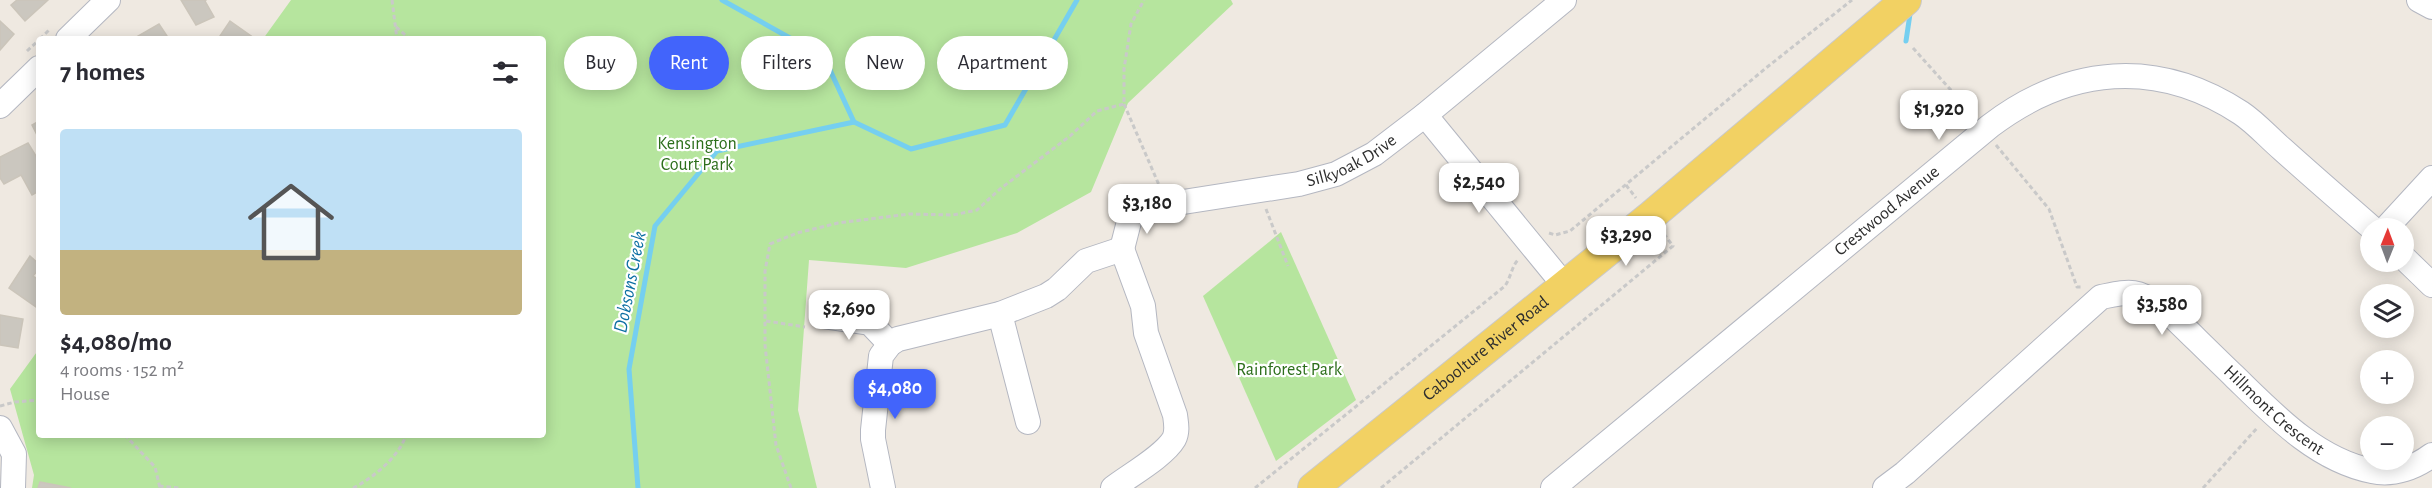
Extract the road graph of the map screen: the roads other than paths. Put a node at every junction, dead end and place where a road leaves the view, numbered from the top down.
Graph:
1 (108, 0) edge
2 (1564, 0) edge
3 (1906, 0) edge
4 (2419, 0) edge
5 (2432, 7) edge
6 (71, 36) edge
7 (36, 71) edge
8 (0, 106) edge
9 (1425, 115) junction
10 (2432, 178) edge
11 (2361, 218) edge
12 (2395, 218) edge
13 (1122, 249) junction
14 (2414, 268) edge
15 (2432, 285) edge
16 (1565, 286) junction
17 (1000, 314) junction
18 (822, 316) dead end
19 (890, 344) junction
20 (1028, 422) dead end
21 (0, 428) edge
22 (2432, 454) edge
23 (2399, 480) edge
24 (1912, 481) edge
25 (13, 488) edge
26 (884, 488) edge
27 (1113, 488) edge
28 (1313, 488) edge
29 (1553, 488) edge
30 (1885, 488) edge

1 - 6 street
2 - 9 street, Silkyoak Drive
3 - 16 main road, Caboolture River Road
4 - 5 street
7 - 8 street
9 - 13 street, Silkyoak Drive
9 - 16 street
10 - 12 street
11 - 29 street, Crestwood Avenue
13 - 17 street
13 - 27 street
14 - 15 street
16 - 28 main road, Caboolture River Road
17 - 19 street
17 - 20 street
18 - 19 street
19 - 26 street
21 - 25 street
22 - 23 street, Hillmont Crescent
23 - 24 street, Hillmont Crescent
24 - 30 street

